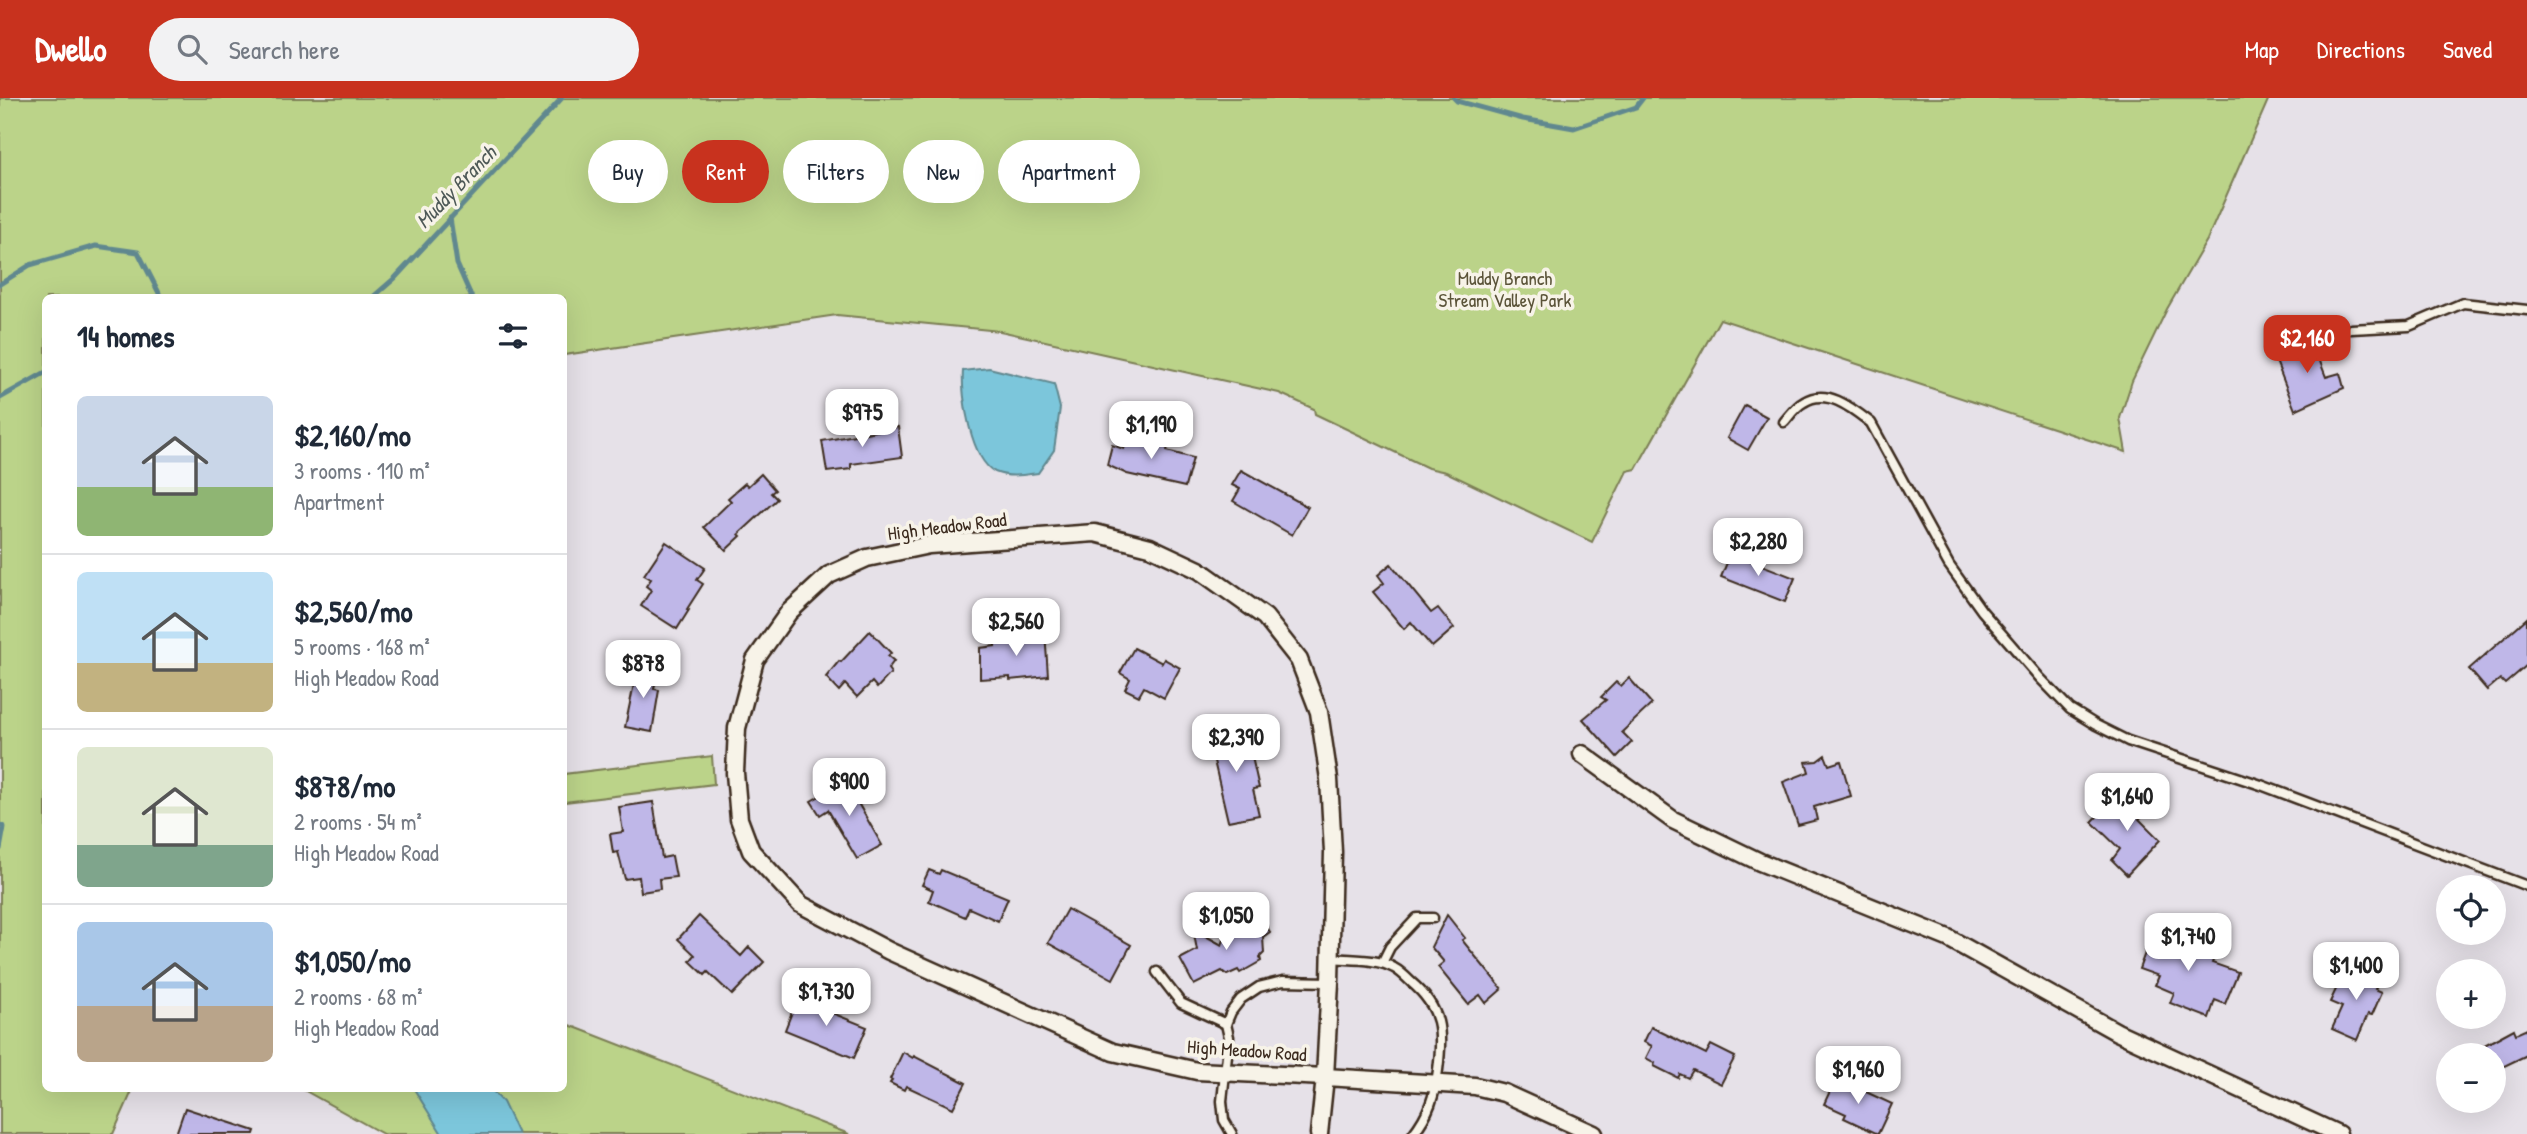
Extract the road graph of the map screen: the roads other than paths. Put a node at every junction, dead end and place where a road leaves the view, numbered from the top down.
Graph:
1 (2527, 310) edge
2 (2351, 329) dead end
3 (1784, 422) dead end
4 (1582, 754) dead end
5 (2527, 886) edge
6 (1433, 918) dead end
7 (1330, 958) junction
8 (1382, 963) junction
9 (1157, 972) dead end
10 (1330, 982) junction
11 (1226, 1024) junction
12 (1225, 1072) junction
13 (1325, 1076) junction
14 (1437, 1084) junction
15 (1232, 1134) edge
16 (1319, 1134) edge
17 (1413, 1134) edge
18 (1594, 1134) edge
19 (2338, 1134) edge

1 - 2 lane
3 - 5 lane
4 - 19 street
6 - 8 lane
7 - 8 lane
7 - 10 street, High Meadow Road
7 - 12 street, High Meadow Road
8 - 14 lane
9 - 11 lane
10 - 11 lane
10 - 13 street, High Meadow Road
11 - 12 lane
12 - 13 street, High Meadow Road
12 - 15 lane
13 - 14 street, High Meadow Road
13 - 16 street
14 - 17 lane
14 - 18 street, High Meadow Road

